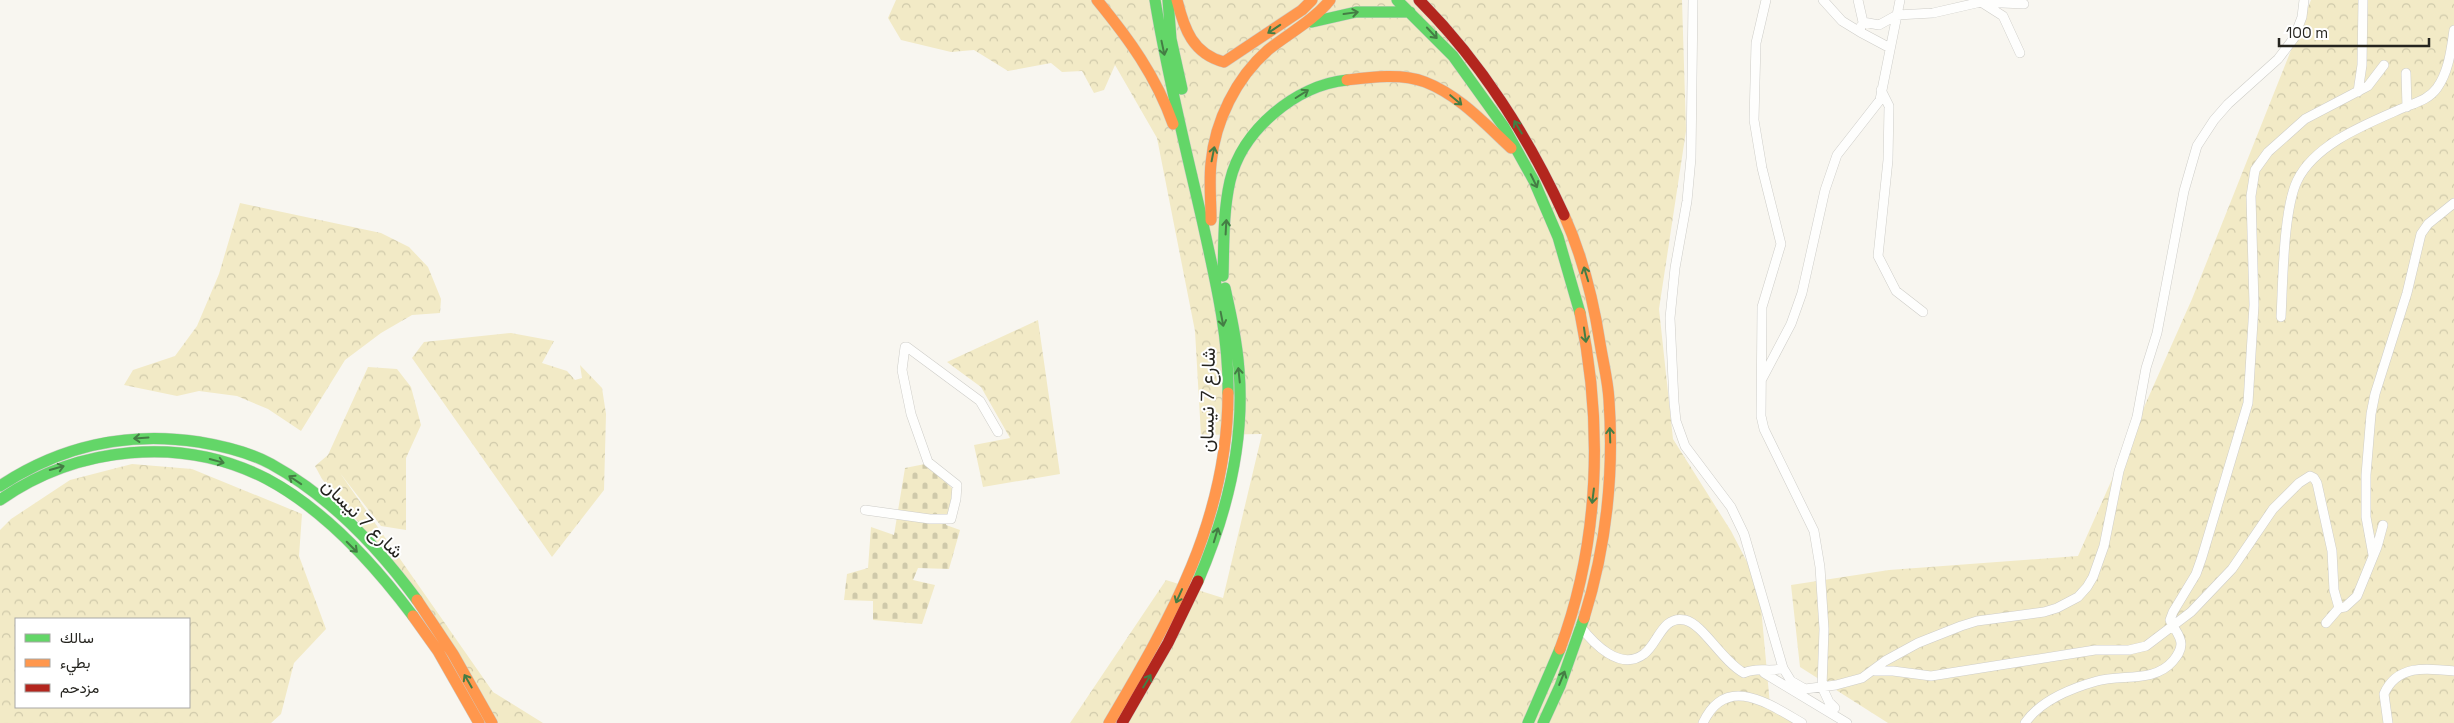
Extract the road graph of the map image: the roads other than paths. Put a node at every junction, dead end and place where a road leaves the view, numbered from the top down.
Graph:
1 (1097, 0) edge
2 (1155, 0) edge
3 (1168, 0) edge
4 (1177, 0) edge
5 (1312, 0) edge
6 (1330, 0) edge
7 (1397, 0) edge
8 (1419, 0) edge
9 (1694, 0) edge
10 (1766, 0) edge
11 (1823, 0) edge
12 (1858, 0) edge
13 (1900, 0) edge
14 (2304, 0) edge
15 (2363, 0) edge
16 (1981, 2) junction
17 (2024, 4) dead end
18 (1410, 12) junction
19 (1897, 15) junction
20 (1863, 22) junction
21 (1304, 24) junction
22 (2454, 30) edge
23 (1860, 32) junction
24 (1890, 48) junction
25 (2020, 53) dead end
26 (2384, 65) dead end
27 (2406, 72) dead end
28 (1881, 90) junction
29 (2358, 92) junction
30 (2407, 106) junction
31 (1188, 153) junction
32 (1522, 157) junction
33 (2454, 202) edge
34 (1211, 220) junction
35 (1223, 276) junction
36 (1923, 312) dead end
37 (2280, 318) dead end
38 (1762, 380) junction
39 (998, 432) dead end
40 (0, 486) edge
41 (0, 500) edge
42 (865, 510) dead end
43 (2383, 525) dead end
44 (2373, 555) junction
45 (2339, 608) junction
46 (2326, 623) dead end
47 (1580, 626) junction
48 (2173, 627) junction
49 (1755, 668) junction
50 (1783, 668) junction
51 (1875, 670) junction
52 (2454, 671) edge
53 (1822, 687) junction
54 (1835, 708) dead end
55 (479, 723) edge
56 (492, 723) edge
57 (1109, 723) edge
58 (1122, 723) edge
59 (1528, 723) edge
60 (1543, 723) edge
61 (1703, 723) edge
62 (1802, 723) edge
63 (1847, 723) edge
64 (2025, 723) edge
65 (2388, 723) edge

1 - 31 main road
2 -> 31 main road, شارع 7 نيسان
3 - 34 main road, شارع 7 نيسان
5 -> 4 main road
6 - 21 main road
7 - 18 main road
47 -> 8 main road
9 - 50 street
10 - 38 street
11 - 23 street
12 - 20 street
13 - 19 street
14 - 51 street
15 - 29 street
16 - 17 street
16 - 19 street
16 - 25 street
21 -> 18 main road
18 -> 32 main road
19 - 20 street
19 - 24 street
20 - 23 street
34 -> 21 main road
22 - 30 street
23 - 24 street
24 - 28 street
26 - 29 street
27 - 30 street
28 - 36 street
28 - 38 street
29 - 48 street
30 - 37 street
31 -> 57 main road, شارع 7 نيسان
35 -> 32 main road
32 -> 59 main road
33 - 44 street
34 - 35 main road, شارع 7 نيسان
58 -> 35 main road, شارع 7 نيسان
38 - 53 street
39 - 42 street
56 -> 40 main road, شارع 7 نيسان
41 -> 55 main road, شارع 7 نيسان
43 - 44 street
44 - 45 street
45 - 46 street
45 - 48 street
47 - 49 street
60 -> 47 main road
48 - 51 street
48 - 64 street
49 - 50 street
49 - 63 street
50 - 53 street
51 - 53 street
52 - 65 street
53 - 54 street
61 - 62 street

